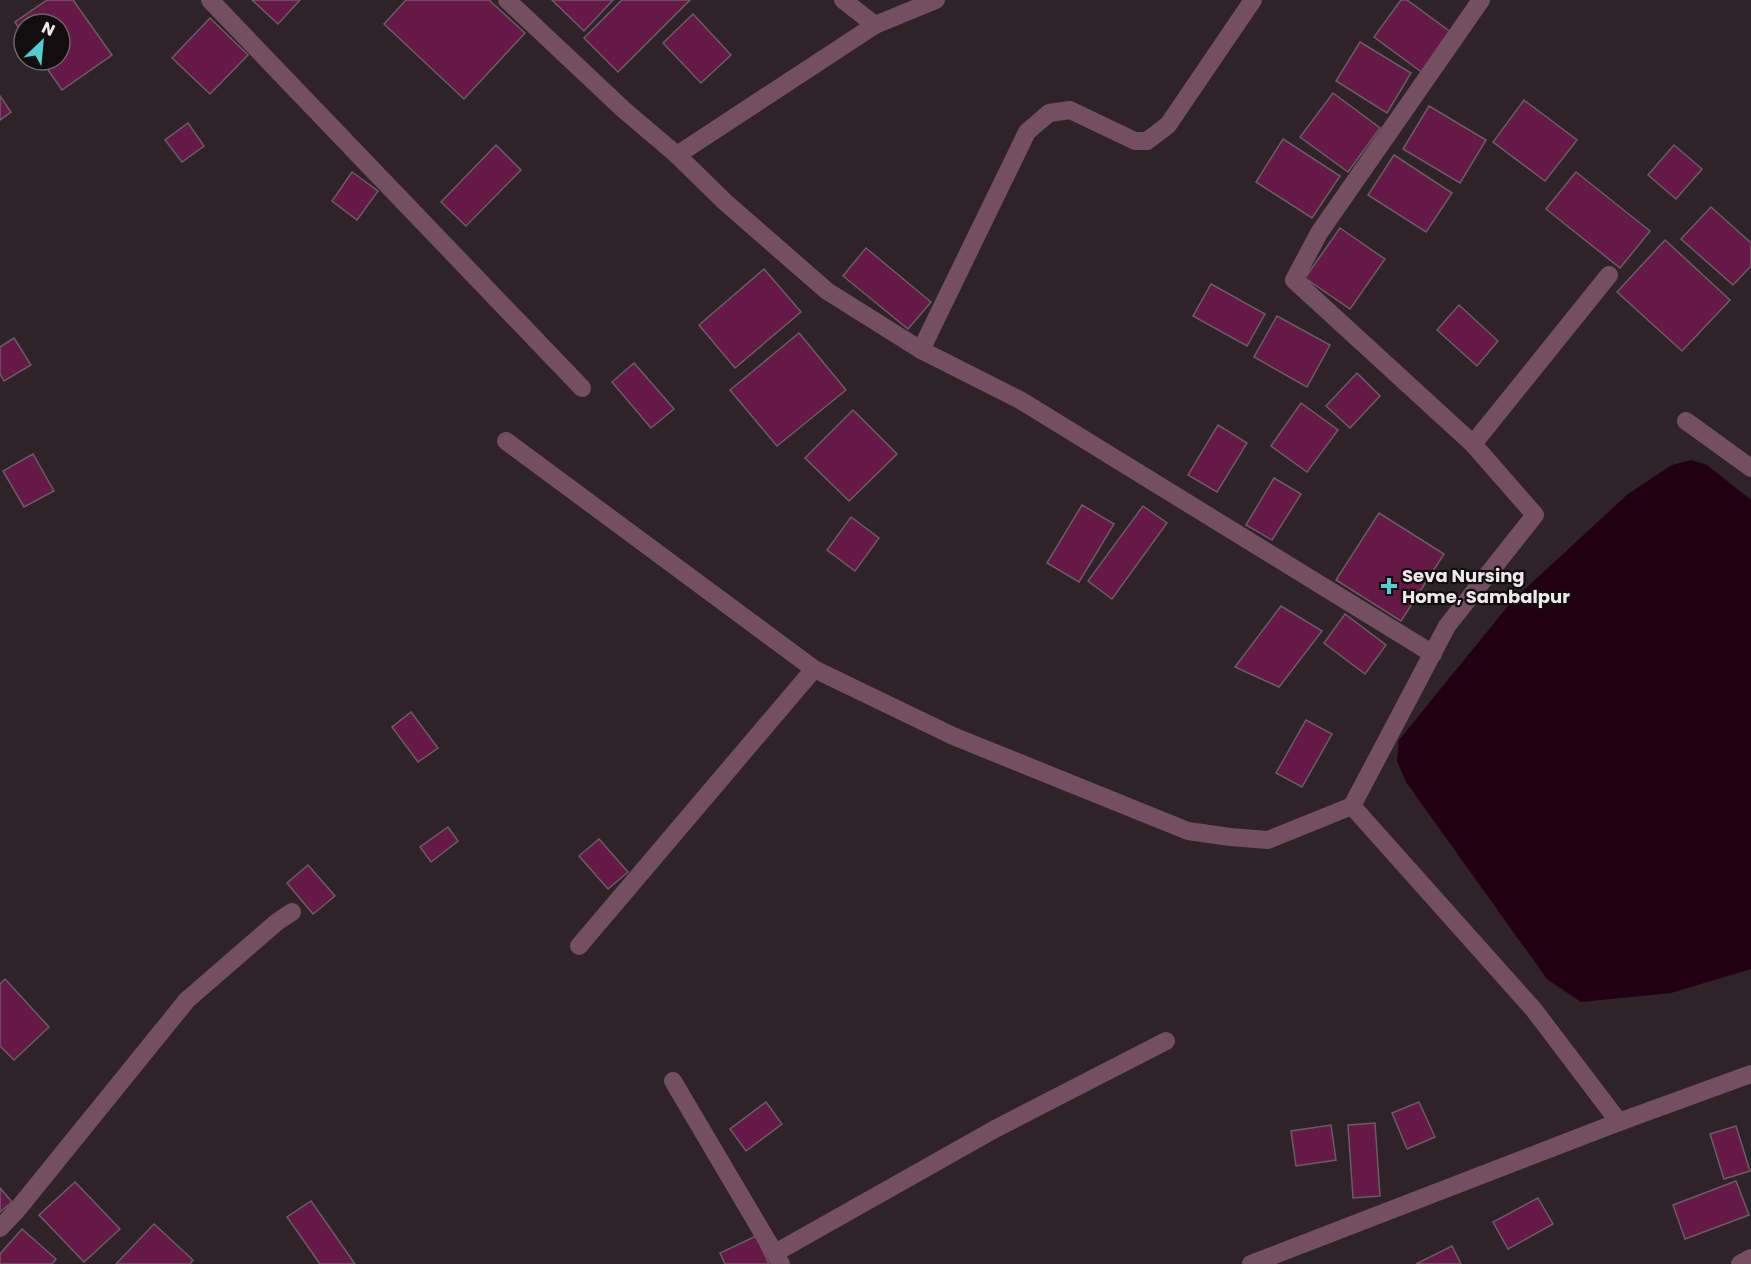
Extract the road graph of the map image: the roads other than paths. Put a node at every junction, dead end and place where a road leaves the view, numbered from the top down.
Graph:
1 (210, 0) edge
2 (507, 0) edge
3 (843, 0) edge
4 (936, 0) edge
5 (1253, 0) edge
6 (1481, 0) edge
7 (875, 25) junction
8 (682, 160) junction
9 (1609, 274) dead end
10 (921, 350) junction
11 (582, 388) dead end
12 (1686, 421) dead end
13 (506, 441) dead end
14 (1473, 444) junction
15 (1751, 468) edge
16 (1433, 654) junction
17 (814, 669) junction
18 (1352, 806) junction
19 (292, 912) dead end
20 (579, 946) dead end
21 (1166, 1041) dead end
22 (1751, 1074) edge
23 (673, 1081) dead end
24 (1619, 1122) junction
25 (0, 1228) edge
26 (778, 1258) edge
27 (1751, 1258) edge
28 (1251, 1264) edge
29 (1740, 1264) edge

1 - 11 street
2 - 8 street
3 - 7 street
4 - 7 street
5 - 10 street
6 - 14 street
7 - 8 street
8 - 10 street
9 - 14 street
10 - 16 street
12 - 15 street
13 - 17 street
14 - 16 street
16 - 18 street
17 - 18 street
17 - 20 street
18 - 24 street
19 - 25 street
21 - 26 street
22 - 24 street
23 - 26 street
24 - 28 street
27 - 29 street

